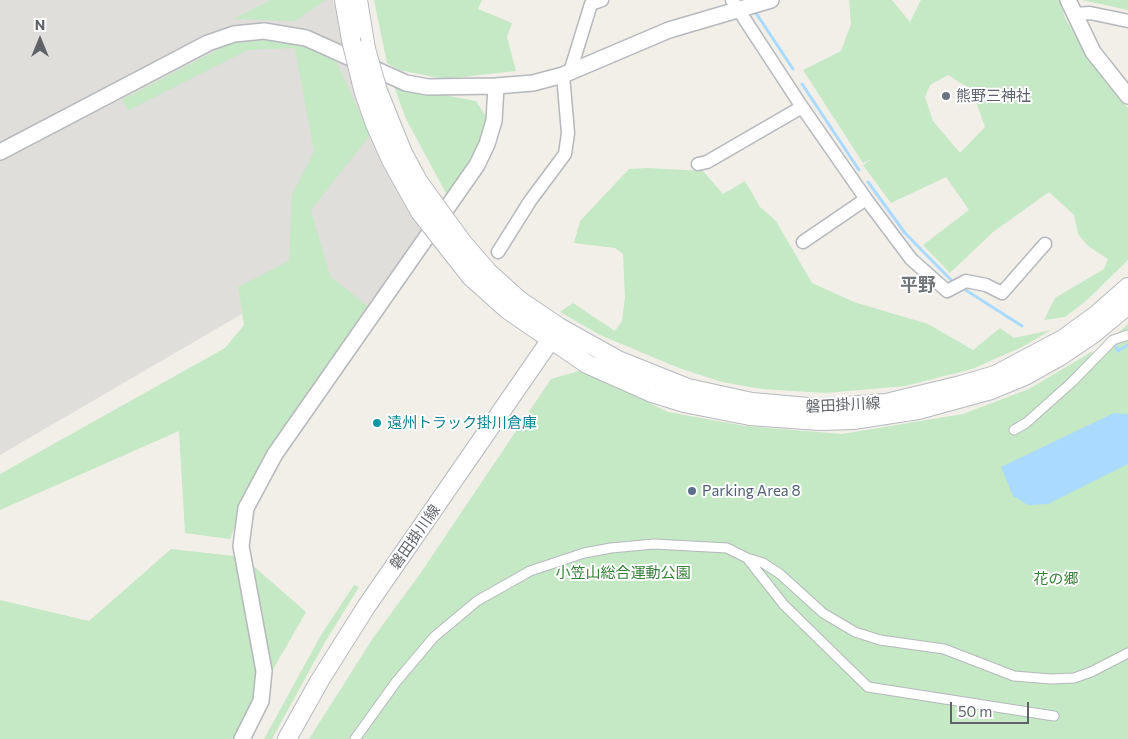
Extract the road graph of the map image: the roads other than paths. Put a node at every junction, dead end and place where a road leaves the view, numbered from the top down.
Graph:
1 (344, 0) edge
2 (358, 0) edge
3 (771, 0) edge
4 (595, 1) edge
5 (734, 5) edge
6 (1071, 7) edge
7 (1128, 21) edge
8 (567, 74) junction
9 (496, 86) junction
10 (1128, 96) edge
11 (802, 107) junction
12 (0, 152) edge
13 (698, 164) dead end
14 (866, 199) junction
15 (803, 242) dead end
16 (1045, 244) dead end
17 (498, 252) dead end
18 (1128, 287) edge
19 (514, 305) junction
20 (1128, 305) edge
21 (555, 334) junction
22 (1128, 335) edge
23 (1014, 430) dead end
24 (747, 558) junction
25 (1128, 653) edge
26 (1054, 716) dead end
27 (242, 739) edge
28 (287, 739) edge
29 (355, 739) edge

1 - 19 main road, bridge
2 - 19 main road, bridge
3 - 5 street
4 - 8 street
5 - 8 street
5 - 11 street
6 - 7 street
6 - 10 street
8 - 9 street
8 - 17 street
9 - 12 street
9 - 27 street
11 - 13 street
11 - 14 street
14 - 15 street
14 - 16 street
18 - 21 main road, 磐田掛川線
19 - 21 main road
20 - 21 main road, 磐田掛川線
21 - 28 main road, 磐田掛川線
22 - 23 street
24 - 25 street
24 - 26 street
24 - 29 street

